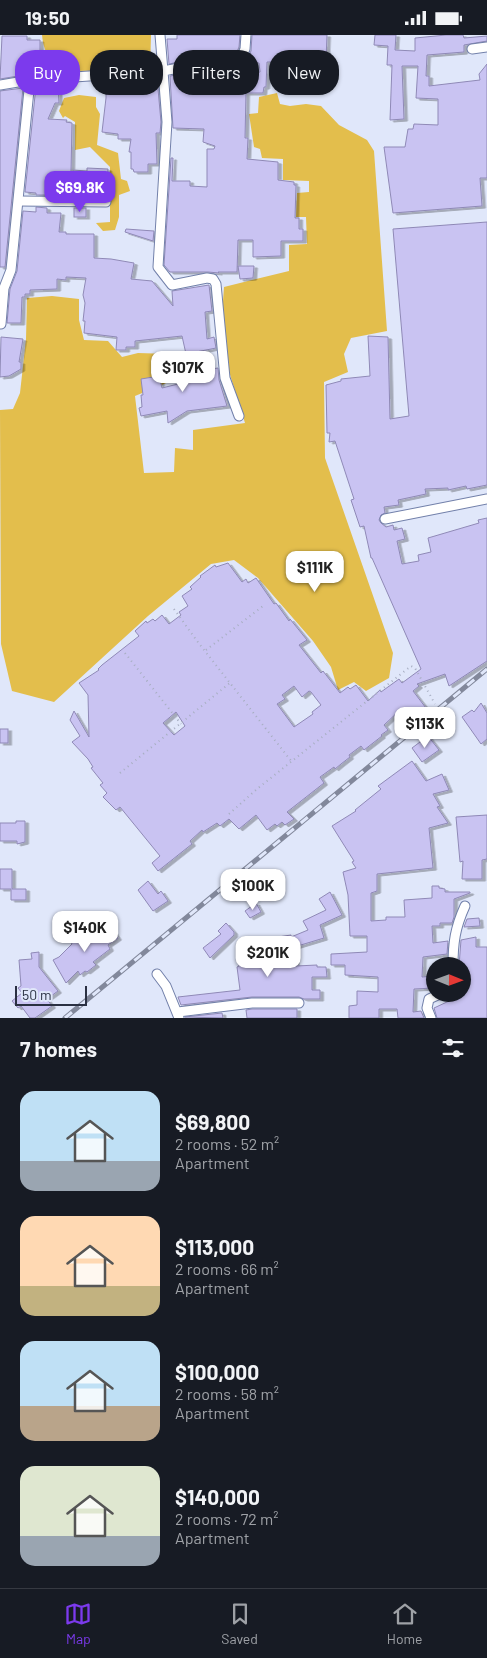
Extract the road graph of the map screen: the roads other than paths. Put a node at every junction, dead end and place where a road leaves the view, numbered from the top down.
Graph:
1 (160, 35) edge
2 (246, 35) edge
3 (487, 47) edge
4 (472, 49) dead end
5 (161, 50) edge
6 (163, 71) joint
7 (15, 82) edge
8 (0, 85) edge
9 (29, 95) edge
10 (19, 201) junction
11 (106, 202) dead end
12 (1, 324) edge
13 (239, 415) dead end
14 (487, 499) edge
15 (385, 519) dead end
16 (465, 907) dead end
17 (453, 957) edge
18 (157, 974) dead end
19 (300, 1003) dead end
20 (428, 1003) edge
21 (179, 1015) edge
22 (431, 1018) edge

1 - 5 street
2 - 6 street
3 - 4 street
6 - 13 street
7 - 8 street
9 - 10 street
10 - 11 street
10 - 12 street
14 - 15 street
16 - 17 street
18 - 21 street
19 - 21 street
20 - 22 street

